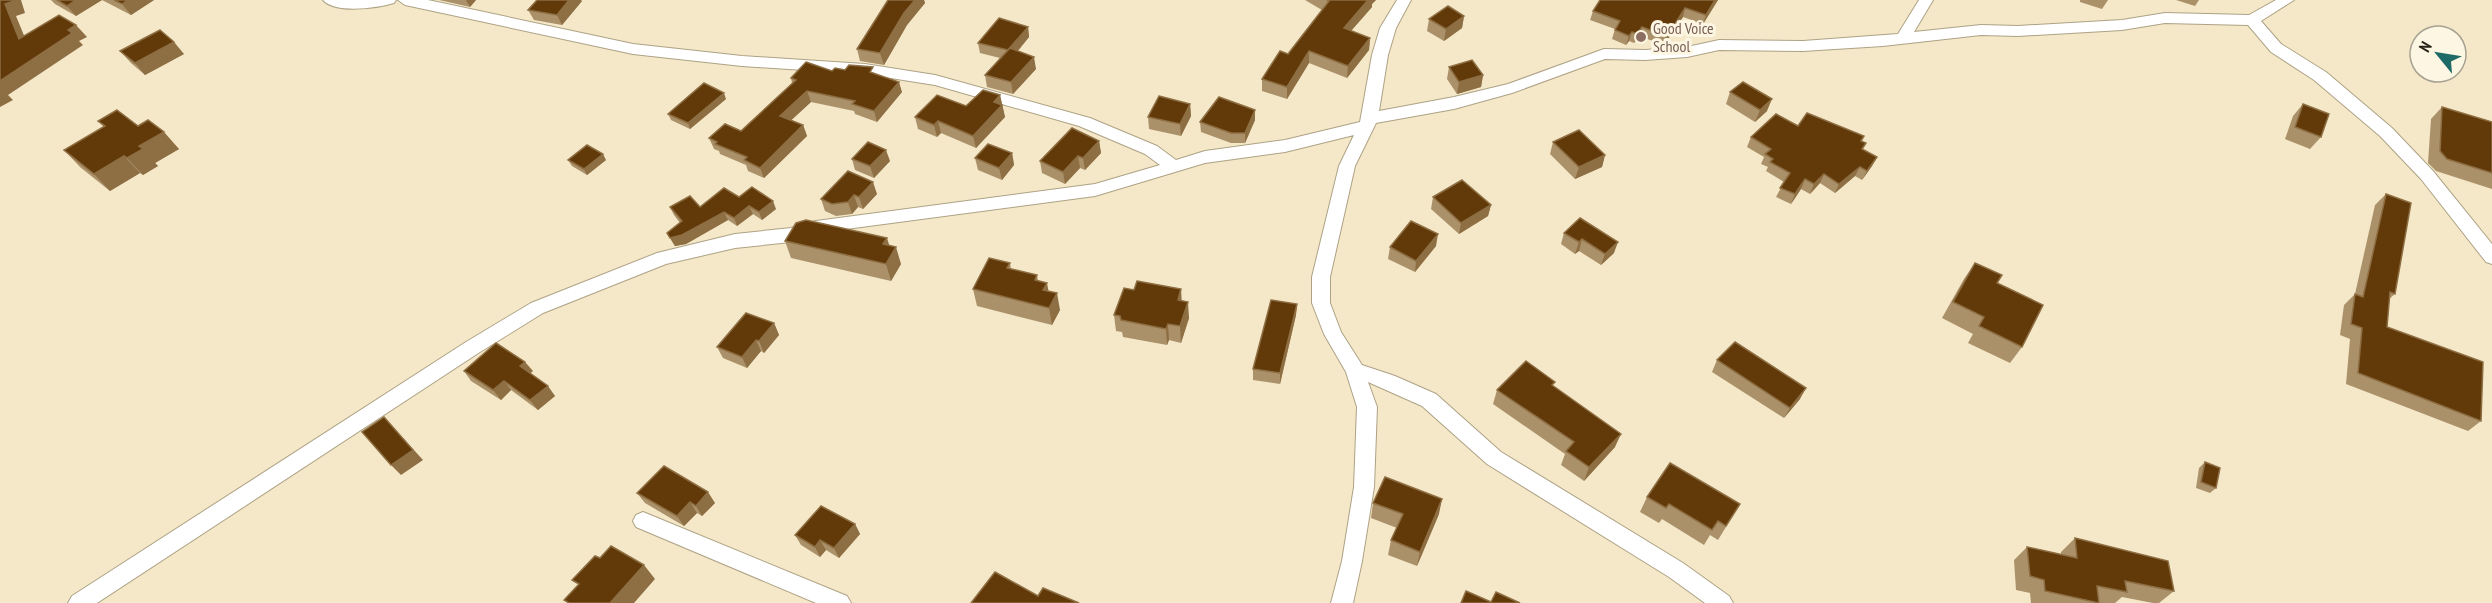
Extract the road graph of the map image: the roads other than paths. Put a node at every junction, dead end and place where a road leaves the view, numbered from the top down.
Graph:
1 (330, 0) edge
2 (389, 0) edge
3 (405, 0) edge
4 (1404, 0) edge
5 (1926, 0) edge
6 (2287, 0) edge
7 (2252, 20) junction
8 (1904, 38) junction
9 (1367, 123) junction
10 (1172, 165) junction
11 (2492, 257) edge
12 (1355, 370) junction
13 (643, 521) dead end
14 (79, 603) edge
15 (840, 603) edge
16 (1342, 603) edge
17 (1722, 603) edge

1 - 2 street
3 - 10 street
4 - 9 street
5 - 8 street
6 - 7 street
7 - 8 street
7 - 11 street
8 - 9 street
9 - 10 street
9 - 12 street
10 - 14 street
12 - 16 street
12 - 17 street
13 - 15 street

